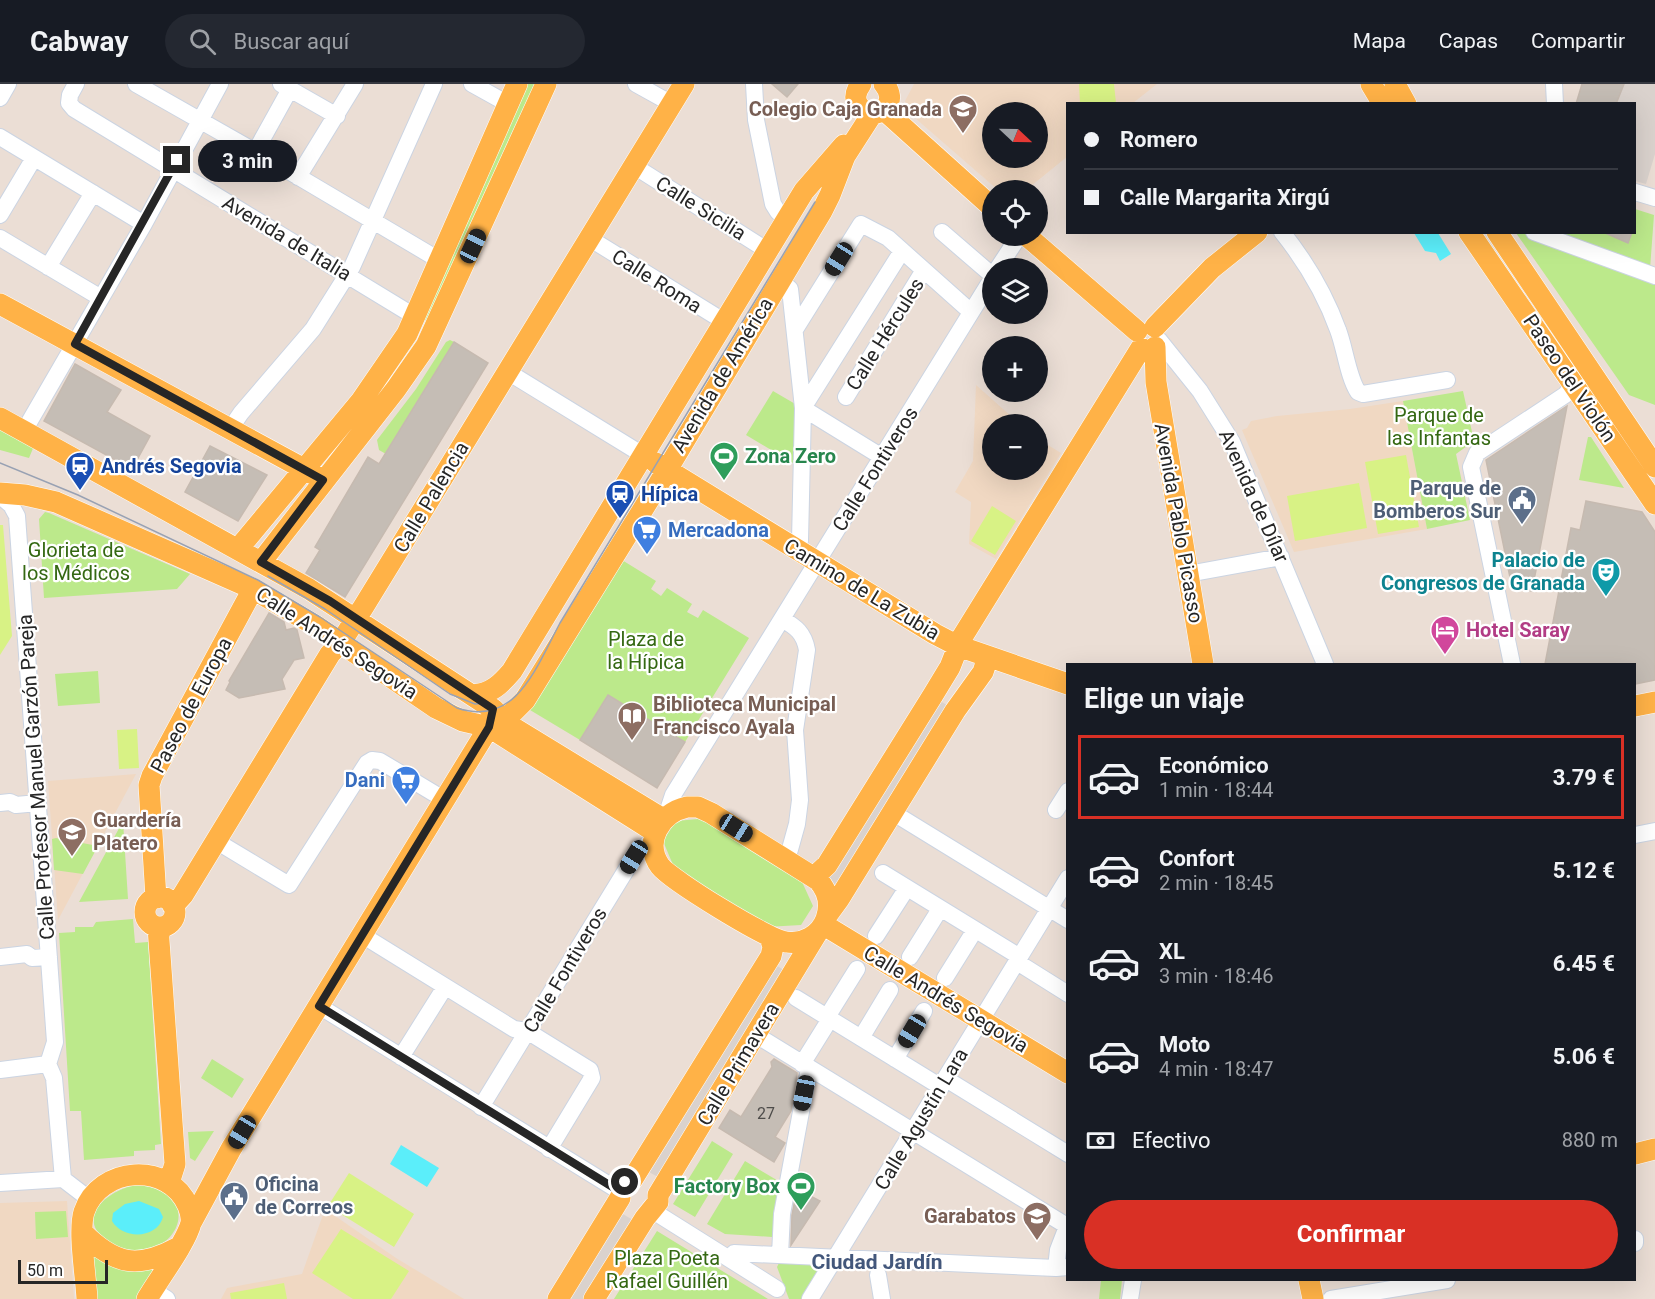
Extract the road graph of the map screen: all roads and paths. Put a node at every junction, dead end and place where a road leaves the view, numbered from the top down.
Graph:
1 (8, 84) edge
2 (76, 84) edge
3 (219, 84) edge
4 (355, 84) edge
5 (434, 84) edge
6 (472, 84) edge
7 (517, 84) edge
8 (546, 84) edge
9 (636, 84) edge
10 (684, 84) edge
11 (754, 84) edge
12 (1371, 84) edge
13 (1385, 84) edge
14 (1395, 84) edge
15 (1408, 84) edge
16 (1554, 84) edge
17 (138, 85) edge
18 (286, 87) edge
19 (873, 95) edge
20 (0, 98) edge
21 (1382, 102) edge
22 (1394, 102) edge
23 (1405, 102) edge
24 (1417, 102) edge
25 (1555, 102) edge
26 (508, 104) junction
27 (672, 104) junction
28 (337, 116) junction
29 (200, 120) junction
30 (0, 137) edge
31 (259, 145) dead end
32 (34, 158) junction
33 (634, 166) junction
34 (172, 169) junction
35 (298, 177) junction
36 (1636, 192) edge
37 (93, 193) junction
38 (982, 198) edge
39 (1655, 198) edge
40 (0, 215) edge
41 (788, 218) junction
42 (373, 221) junction
43 (144, 224) junction
44 (942, 232) dead end
45 (1254, 234) edge
46 (1283, 234) edge
47 (1471, 234) edge
48 (1476, 234) edge
49 (1498, 234) edge
50 (1540, 234) edge
51 (0, 238) edge
52 (589, 238) junction
53 (1039, 246) edge
54 (768, 251) junction
55 (902, 251) junction
56 (1485, 252) junction
57 (439, 260) junction
58 (48, 267) junction
59 (982, 267) edge
60 (924, 270) junction
61 (348, 275) junction
62 (1655, 276) edge
63 (780, 280) junction
64 (982, 294) edge
65 (101, 298) junction
66 (0, 304) edge
67 (971, 312) junction
68 (414, 316) junction
69 (725, 322) junction
70 (435, 328) junction
71 (796, 328) junction
72 (1149, 340) junction
73 (75, 344) junction
74 (1582, 358) junction
75 (508, 372) junction
76 (1447, 380) dead end
77 (1574, 384) junction
78 (846, 397) dead end
79 (806, 410) junction
80 (0, 418) edge
81 (230, 429) junction
82 (24, 431) junction
83 (643, 455) junction
84 (882, 457) junction
85 (1655, 467) edge
86 (304, 470) junction
87 (667, 470) junction
88 (323, 480) junction
89 (0, 495) edge
90 (1655, 504) edge
91 (795, 548) junction
92 (238, 549) junction
93 (1281, 557) junction
94 (261, 562) junction
95 (817, 562) junction
96 (1188, 574) junction
97 (253, 589) junction
98 (356, 619) junction
99 (782, 619) junction
100 (341, 642) junction
101 (958, 646) junction
102 (988, 657) junction
103 (1203, 663) edge
104 (1325, 663) edge
105 (1512, 663) edge
106 (950, 667) junction
107 (512, 670) junction
108 (975, 682) junction
109 (1066, 683) edge
110 (473, 695) junction
111 (933, 695) junction
112 (1655, 702) edge
113 (1636, 706) edge
114 (955, 711) junction
115 (504, 720) junction
116 (1066, 794) edge
117 (445, 800) junction
118 (38, 803) junction
119 (5, 807) edge
120 (1056, 810) dead end
121 (892, 812) junction
122 (660, 826) junction
123 (1655, 831) edge
124 (1636, 835) edge
125 (216, 841) junction
126 (787, 860) junction
127 (883, 873) dead end
128 (814, 877) junction
129 (1066, 881) edge
130 (907, 888) junction
131 (165, 902) junction
132 (940, 909) junction
133 (1049, 909) junction
134 (1066, 919) edge
135 (823, 924) junction
136 (975, 930) junction
137 (362, 935) junction
138 (876, 936) dead end
139 (770, 937) junction
140 (0, 957) edge
141 (910, 957) dead end
142 (41, 958) junction
143 (1018, 960) junction
144 (0, 967) edge
145 (856, 969) dead end
146 (945, 978) dead end
147 (446, 987) junction
148 (890, 990) dead end
149 (1066, 993) edge
150 (796, 998) dead end
151 (319, 1006) junction
152 (924, 1011) dead end
153 (829, 1018) junction
154 (981, 1020) junction
155 (528, 1031) junction
156 (756, 1035) junction
157 (861, 1038) junction
158 (401, 1057) junction
159 (895, 1059) junction
160 (48, 1064) junction
161 (807, 1066) junction
162 (0, 1070) edge
163 (1066, 1072) edge
164 (943, 1083) junction
165 (481, 1107) junction
166 (913, 1132) junction
167 (549, 1149) junction
168 (1655, 1149) edge
169 (1066, 1153) edge
170 (1636, 1154) edge
171 (63, 1179) junction
172 (212, 1182) junction
173 (0, 1183) edge
174 (176, 1188) junction
175 (624, 1190) junction
176 (89, 1199) junction
177 (653, 1207) junction
178 (191, 1223) junction
179 (1066, 1224) edge
180 (1066, 1228) edge
181 (83, 1233) junction
182 (177, 1248) junction
183 (777, 1255) junction
184 (730, 1258) junction
185 (836, 1258) junction
186 (1062, 1268) edge
187 (878, 1275) dead end
188 (1133, 1281) edge
189 (1309, 1281) edge
190 (1441, 1281) edge
191 (779, 1294) edge
192 (156, 1296) edge
193 (87, 1299) edge
194 (558, 1299) edge
195 (594, 1299) edge
196 (810, 1299) edge
197 (882, 1299) edge
198 (1131, 1299) edge
199 (1313, 1299) edge
200 (1331, 1299) edge

1 - 20 street
2 - 34 street, Avenida de Italia
3 - 29 street
4 - 28 street
5 - 42 street
6 - 26 street
7 - 26 main road
8 - 70 main road
9 - 27 street
10 - 27 main road, Calle Palencia
11 - 41 street
12 - 21 main road
13 - 22 main road
14 - 23 main road
15 - 24 main road
16 - 25 street
17 - 29 street
18 - 28 street
18 - 31 street
19 - 38 main road
19 - 41 main road, Avenida de América
19 - 63 main road, Avenida de América
26 - 57 main road
27 - 33 main road, Calle Palencia
28 - 35 street
29 - 34 street
29 - 35 street
30 - 32 street
32 - 37 street
32 - 40 street
33 - 52 main road, Calle Palencia
33 - 54 street, Calle Sicilia
34 - 43 street
34 - 61 street, Avenida de Italia
35 - 42 street
36 - 39 street
37 - 43 street
37 - 58 street
41 - 54 main road, Avenida de América
42 - 57 street
42 - 61 street
43 - 65 street
44 - 59 street
45 - 72 main road
46 - 76 street
47 - 56 main road, Paseo del Violón
48 - 56 main road, Paseo del Violón
49 - 74 main road, Paseo del Violón
50 - 62 street
51 - 58 street
52 - 69 street, Calle Roma
52 - 75 main road, Calle Palencia
53 - 72 main road, Avenida de Dílar
54 - 69 main road, Avenida de América
55 - 60 street
55 - 71 street
55 - 79 street
56 - 77 main road, Paseo del Violón
57 - 68 main road
58 - 65 street
60 - 67 street
60 - 78 street, Calle Hércules
61 - 68 street, Avenida de Italia
61 - 81 street
63 - 71 street
63 - 87 main road, Avenida de América
64 - 67 street, Calle Fontiveros
65 - 73 street
66 - 73 main road
67 - 84 street, Calle Fontiveros
68 - 70 main road
68 - 86 main road
69 - 83 main road, Avenida de América
70 - 88 main road
71 - 79 street
72 - 93 street, Avenida de Dílar
72 - 96 main road, Avenida Pablo Picasso
72 - 101 main road
73 - 81 main road
73 - 82 street
74 - 77 main road
74 - 85 main road, Paseo del Violón
75 - 83 street
75 - 98 main road, Calle Palencia
77 - 90 main road, Paseo del Violón
77 - 105 street
79 - 84 street
79 - 91 street
80 - 82 main road, Calle Andrés Segovia
81 - 86 main road
82 - 92 main road, Calle Andrés Segovia
83 - 87 main road, Camino de La Zubia
83 - 107 main road, Avenida de América
84 - 95 street, Calle Fontiveros
86 - 88 main road
86 - 92 main road
87 - 91 main road, Camino de La Zubia
87 - 115 main road, Avenida de América
88 - 94 main road
89 - 97 main road, Calle Andrés Segovia
89 - 118 street, Calle Profesor Manuel Garzón Pareja
91 - 95 main road, Camino de La Zubia
92 - 94 main road, Calle Andrés Segovia
93 - 96 street
93 - 104 street, Avenida de Dílar
94 - 98 main road, Calle Andrés Segovia
95 - 99 street, Calle Fontiveros
95 - 101 main road, Camino de La Zubia
96 - 103 main road, Avenida Pablo Picasso
97 - 100 main road, Calle Andrés Segovia
97 - 131 main road, Paseo de Europa
98 - 100 main road, Calle Palencia
98 - 110 main road, Calle Andrés Segovia
99 - 122 street, Calle Fontiveros
99 - 126 street
100 - 115 main road, Calle Andrés Segovia
100 - 125 main road, Calle Palencia
101 - 102 main road, Camino de La Zubia
101 - 106 main road
102 - 108 main road, Calle Primavera
102 - 109 main road, Camino de La Zubia
106 - 108 main road
106 - 111 main road
107 - 110 main road, Avenida de América
107 - 115 main road
108 - 114 main road, Calle Primavera
110 - 115 main road, Calle Andrés Segovia
111 - 114 main road
111 - 128 main road
112 - 113 main road
114 - 121 main road, Calle Primavera
115 - 117 main road, Avenida de América
115 - 122 main road, Calle Andrés Segovia
115 - 122 main road, Calle Andrés Segovia
116 - 120 street
117 - 125 street
117 - 137 main road, Avenida de América
118 - 119 street
118 - 142 street, Calle Profesor Manuel Garzón Pareja
121 - 133 street
121 - 135 main road, Calle Primavera
122 - 126 main road
122 - 139 main road
122 - 155 street, Calle Fontiveros
123 - 124 street
125 - 131 main road, Calle Palencia
126 - 128 main road
127 - 130 street
128 - 135 main road
129 - 133 street, Calle Agustín Lara
130 - 132 street
130 - 138 street
131 - 174 main road, Calle Palencia
132 - 136 street
132 - 141 street
133 - 134 street
133 - 143 street, Calle Agustín Lara
135 - 139 main road
135 - 154 main road, Calle Andrés Segovia
135 - 156 main road, Calle Primavera
136 - 143 street
136 - 146 street
137 - 147 street
137 - 151 main road, Avenida de América
139 - 175 main road, Calle Primavera
140 - 142 street, Calle Profesor Manuel Garzón Pareja
142 - 144 street, Calle Profesor Manuel Garzón Pareja
142 - 160 street, Calle Profesor Manuel Garzón Pareja
143 - 149 street
143 - 154 street, Calle Agustín Lara
145 - 153 street
147 - 155 street
147 - 158 street
148 - 157 street
150 - 153 street
151 - 158 street
151 - 172 main road, Avenida de América
152 - 159 street
153 - 157 street
153 - 161 street
154 - 163 main road, Calle Andrés Segovia
154 - 164 street, Calle Agustín Lara
155 - 165 street, Calle Fontiveros
155 - 167 street
156 - 161 street
156 - 177 main road, Calle Primavera
157 - 159 street
158 - 165 street
159 - 164 street
160 - 162 street
160 - 171 street, Calle Profesor Manuel Garzón Pareja
161 - 166 street
161 - 183 street
164 - 166 street, Calle Agustín Lara
164 - 169 street
165 - 167 street
166 - 179 street
166 - 185 street, Calle Agustín Lara
167 - 175 street
168 - 170 main road
171 - 173 street
171 - 176 street
172 - 174 main road
172 - 178 main road, Avenida de América
174 - 176 main road
174 - 178 main road
175 - 177 main road
175 - 194 main road, Calle Primavera
176 - 181 main road
177 - 184 street
177 - 195 main road, Calle Primavera
178 - 182 main road
180 - 186 street
181 - 182 main road
181 - 193 main road
182 - 192 main road
183 - 184 street
183 - 185 street
183 - 191 street
184 - 191 street
185 - 186 street
185 - 196 street, Calle Agustín Lara
187 - 197 street
188 - 198 street
189 - 199 main road
190 - 200 street

